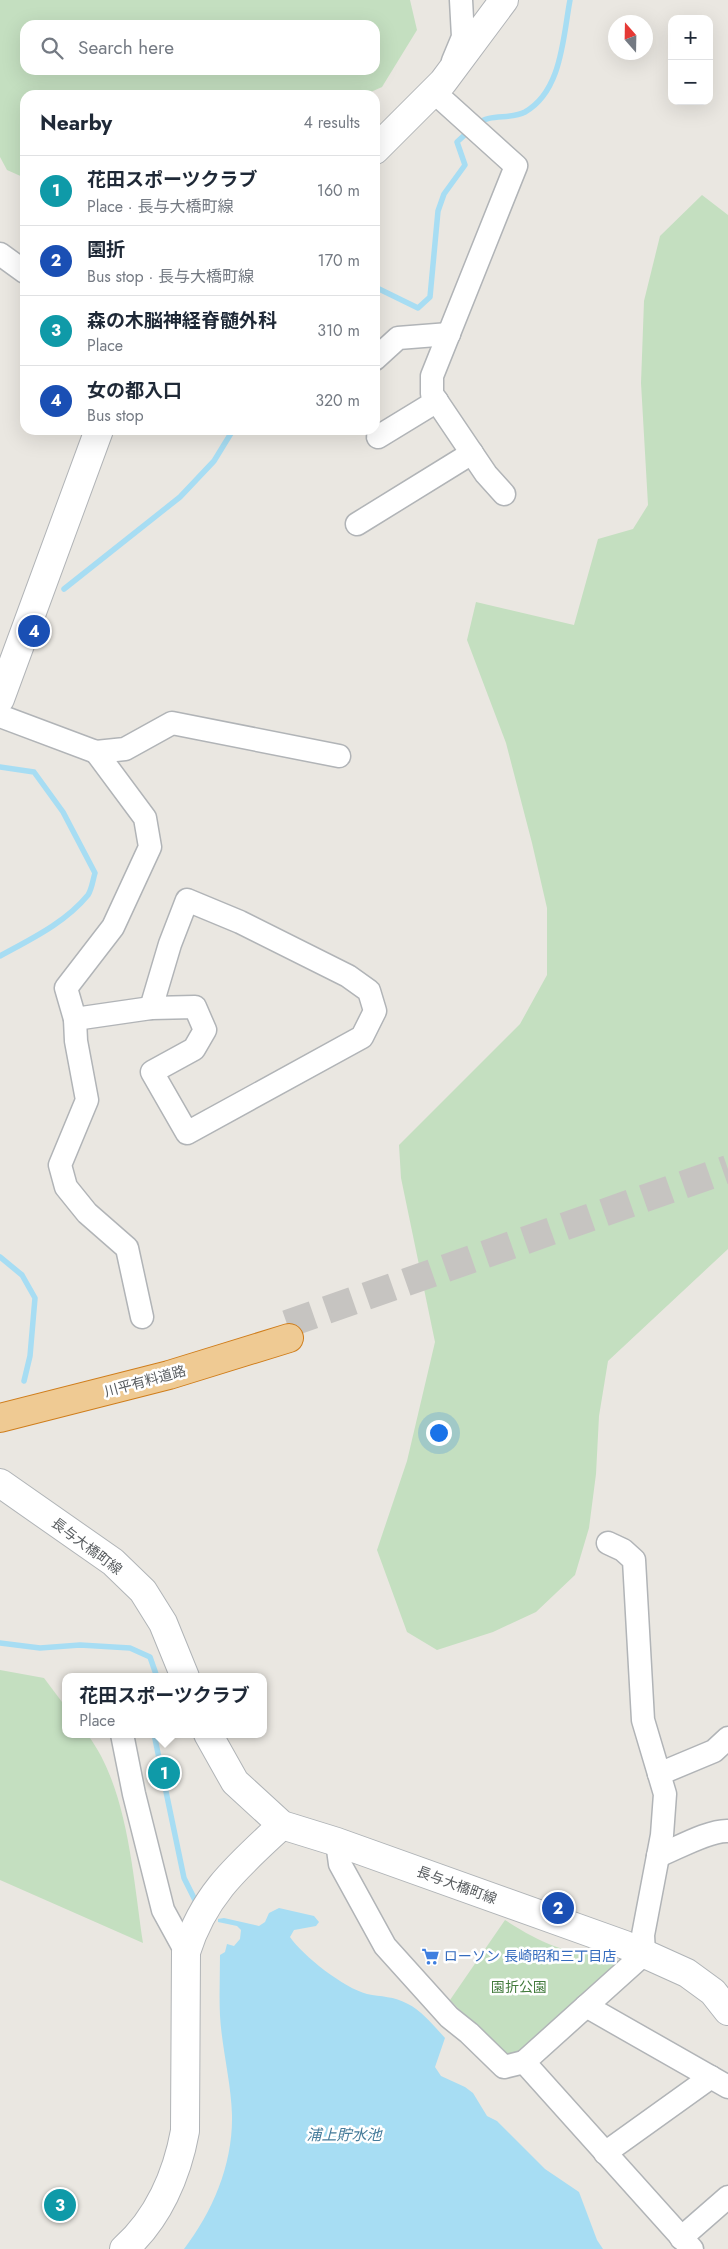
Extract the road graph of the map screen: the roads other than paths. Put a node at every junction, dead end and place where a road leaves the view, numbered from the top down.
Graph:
1 (461, 0) edge
2 (504, 0) edge
3 (438, 87) junction
4 (380, 145) edge
5 (0, 254) edge
6 (20, 268) edge
7 (449, 334) junction
8 (380, 354) edge
9 (437, 401) junction
10 (97, 435) edge
11 (378, 437) dead end
12 (472, 453) junction
13 (504, 494) dead end
14 (357, 524) dead end
15 (0, 699) edge
16 (0, 716) edge
17 (96, 752) junction
18 (338, 756) dead end
19 (151, 1008) junction
20 (75, 1019) junction
21 (142, 1317) dead end
22 (0, 1407) edge
23 (0, 1418) edge
24 (0, 1482) edge
25 (608, 1542) dead end
26 (183, 1673) edge
27 (123, 1738) edge
28 (210, 1738) edge
29 (728, 1738) edge
30 (659, 1774) junction
31 (282, 1825) junction
32 (728, 1830) edge
33 (337, 1842) junction
34 (658, 1856) junction
35 (186, 1952) junction
36 (644, 1954) junction
37 (586, 2006) junction
38 (728, 2011) edge
39 (524, 2062) junction
40 (719, 2082) edge
41 (605, 2153) junction
42 (728, 2197) edge
43 (687, 2243) edge
44 (124, 2249) edge

1 - 3 street
2 - 3 street
3 - 4 street
3 - 7 street
5 - 6 street
7 - 8 street
7 - 9 street
9 - 11 street
9 - 12 street
10 - 15 street
12 - 13 street
12 - 14 street
16 - 17 street
17 - 18 street
17 - 20 street
19 - 19 street
19 - 20 street
20 - 21 street
22 - 23 highway, 川平有料道路
24 - 26 street, 長与大橋町線
25 - 30 street
27 - 35 street
28 - 31 street, 長与大橋町線
29 - 30 street
30 - 34 street
31 - 33 street, 長与大橋町線
31 - 35 street
32 - 34 street
33 - 36 street, 長与大橋町線
33 - 39 street
34 - 36 street
35 - 44 street
36 - 37 street
36 - 38 street, 長与大橋町線
37 - 39 street
37 - 40 street
39 - 41 street
40 - 41 street
41 - 43 street
42 - 43 street

